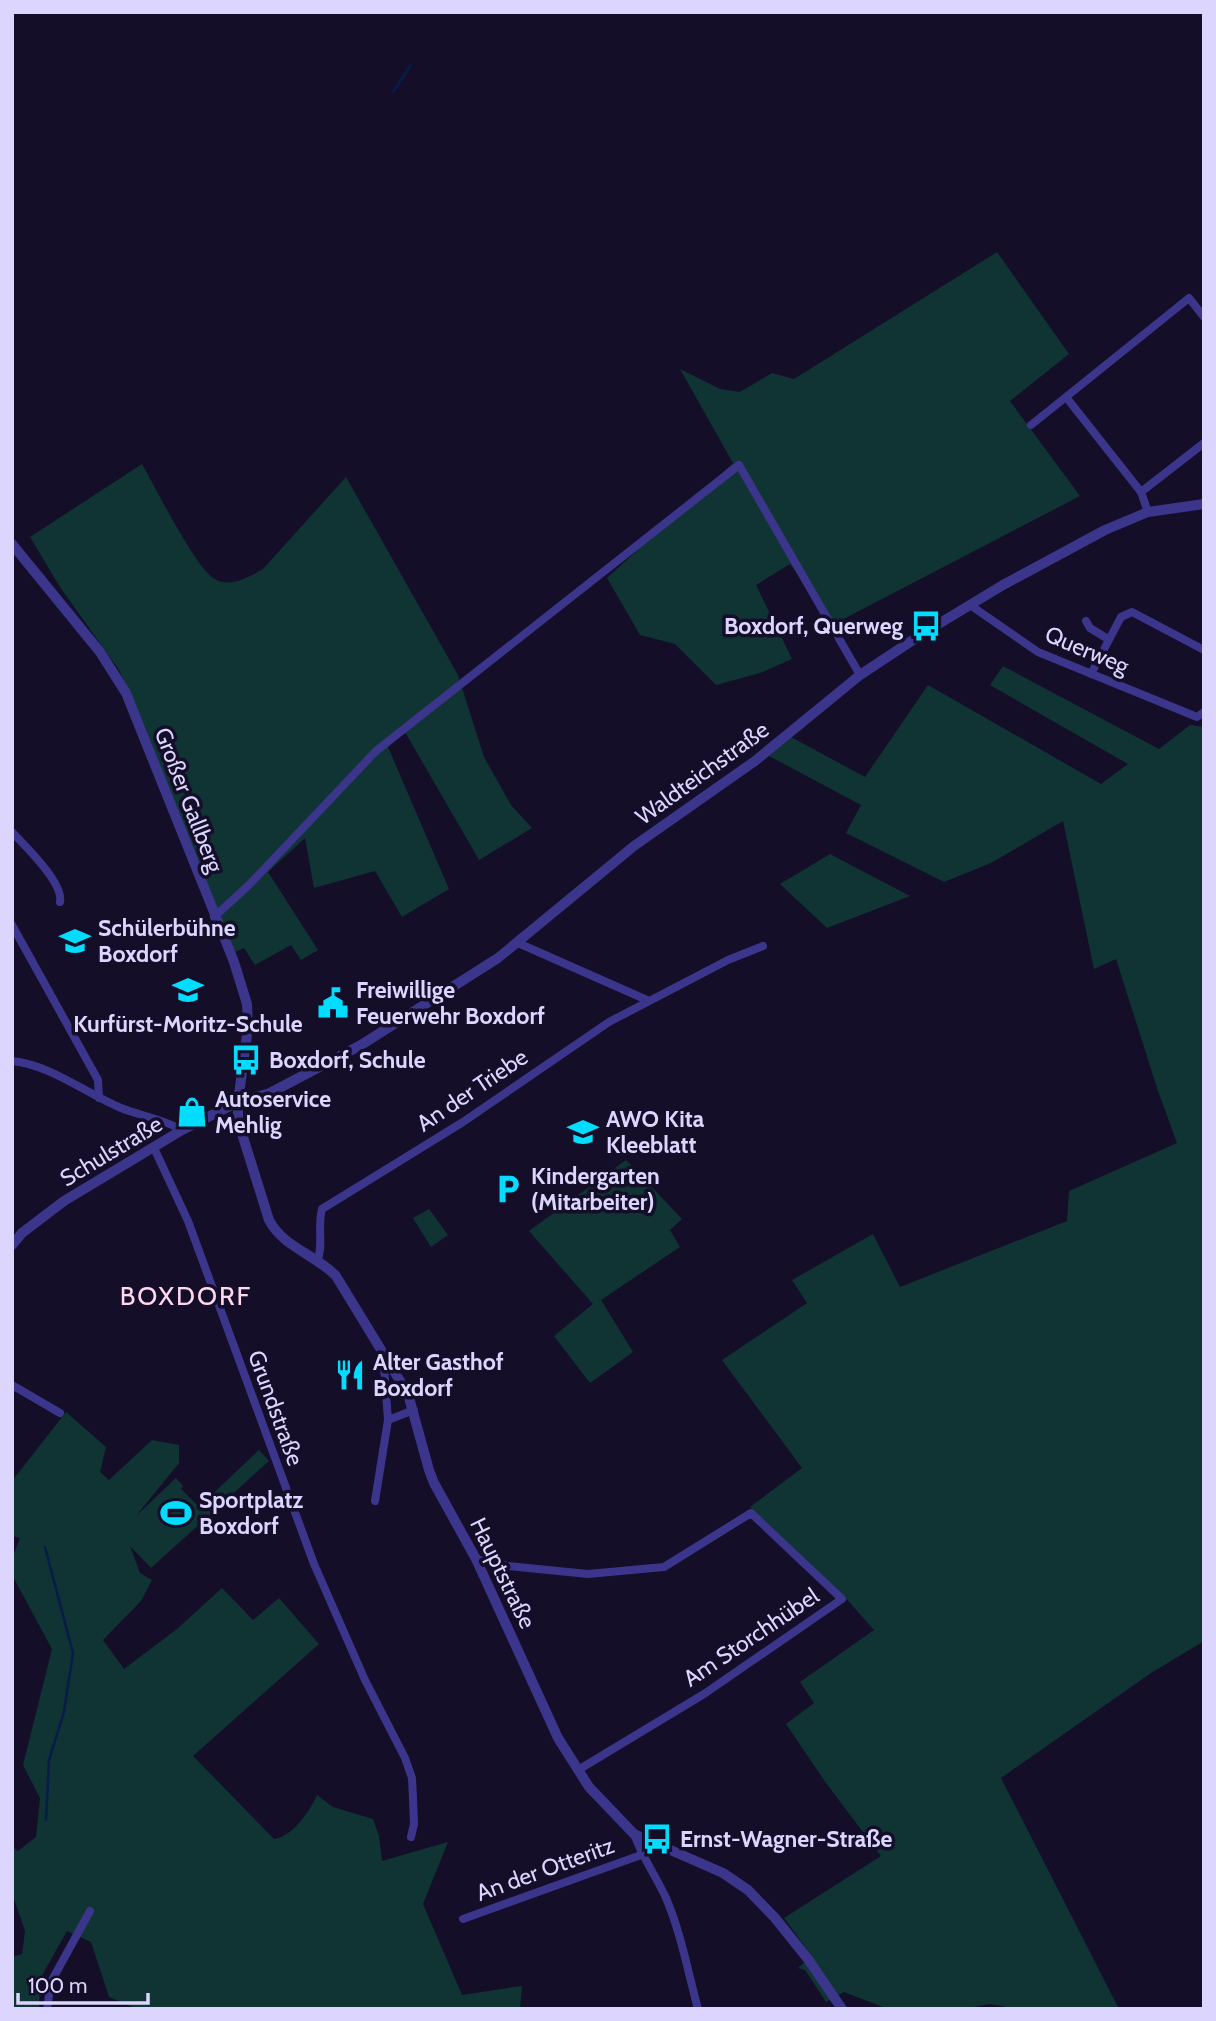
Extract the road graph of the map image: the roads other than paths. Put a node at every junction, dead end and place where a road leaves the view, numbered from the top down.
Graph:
1 (1204, 317) edge
2 (1066, 397) junction
3 (1031, 425) dead end
4 (1204, 443) edge
5 (1141, 492) junction
6 (1204, 503) edge
7 (1147, 512) junction
8 (12, 544) edge
9 (970, 605) junction
10 (1086, 621) dead end
11 (1108, 639) junction
12 (1204, 650) edge
13 (1091, 674) junction
14 (860, 675) junction
15 (1200, 715) edge
16 (12, 832) edge
17 (60, 902) dead end
18 (214, 917) junction
19 (12, 925) edge
20 (518, 943) junction
21 (763, 946) dead end
22 (644, 1002) junction
23 (12, 1061) edge
24 (99, 1098) junction
25 (238, 1102) junction
26 (182, 1130) junction
27 (154, 1148) junction
28 (12, 1245) edge
29 (317, 1261) junction
30 (383, 1352) junction
31 (12, 1385) edge
32 (414, 1410) junction
33 (60, 1413) dead end
34 (388, 1420) junction
35 (375, 1501) dead end
36 (476, 1559) junction
37 (578, 1770) junction
38 (634, 1835) junction
39 (411, 1837) dead end
40 (641, 1855) junction
41 (90, 1911) dead end
42 (463, 1919) dead end
43 (47, 2009) edge
44 (698, 2009) edge
45 (842, 2009) edge

1 - 2 street
2 - 3 street
2 - 5 street
4 - 5 street
5 - 7 street
6 - 7 street, Waldteichstraße
7 - 9 street, Waldteichstraße
8 - 18 street, Großer Gallberg
9 - 13 street, Querweg
9 - 14 street, Waldteichstraße
10 - 11 street
11 - 12 street
11 - 13 street
13 - 15 street, Querweg
14 - 18 street
14 - 20 street, Waldteichstraße
16 - 17 street
18 - 25 street, Großer Gallberg
19 - 24 street
20 - 22 street
20 - 25 street, Waldteichstraße
21 - 22 street, An der Triebe
22 - 29 street, An der Triebe
23 - 24 street
24 - 26 street
25 - 26 street, Schulstraße
25 - 29 street, Hauptstraße
26 - 27 street, Schulstraße
27 - 28 street, Schulstraße
27 - 39 street, Grundstraße
29 - 30 street, Hauptstraße
30 - 32 street, Hauptstraße
30 - 34 street
31 - 33 street
32 - 34 street
32 - 36 street, Hauptstraße
34 - 35 street
36 - 37 street, Hauptstraße
36 - 37 street, Am Storchhübel
37 - 38 street, Hauptstraße
38 - 40 street
38 - 45 street, Hauptstraße
40 - 42 street, An der Otteritz
40 - 44 street
41 - 43 street

